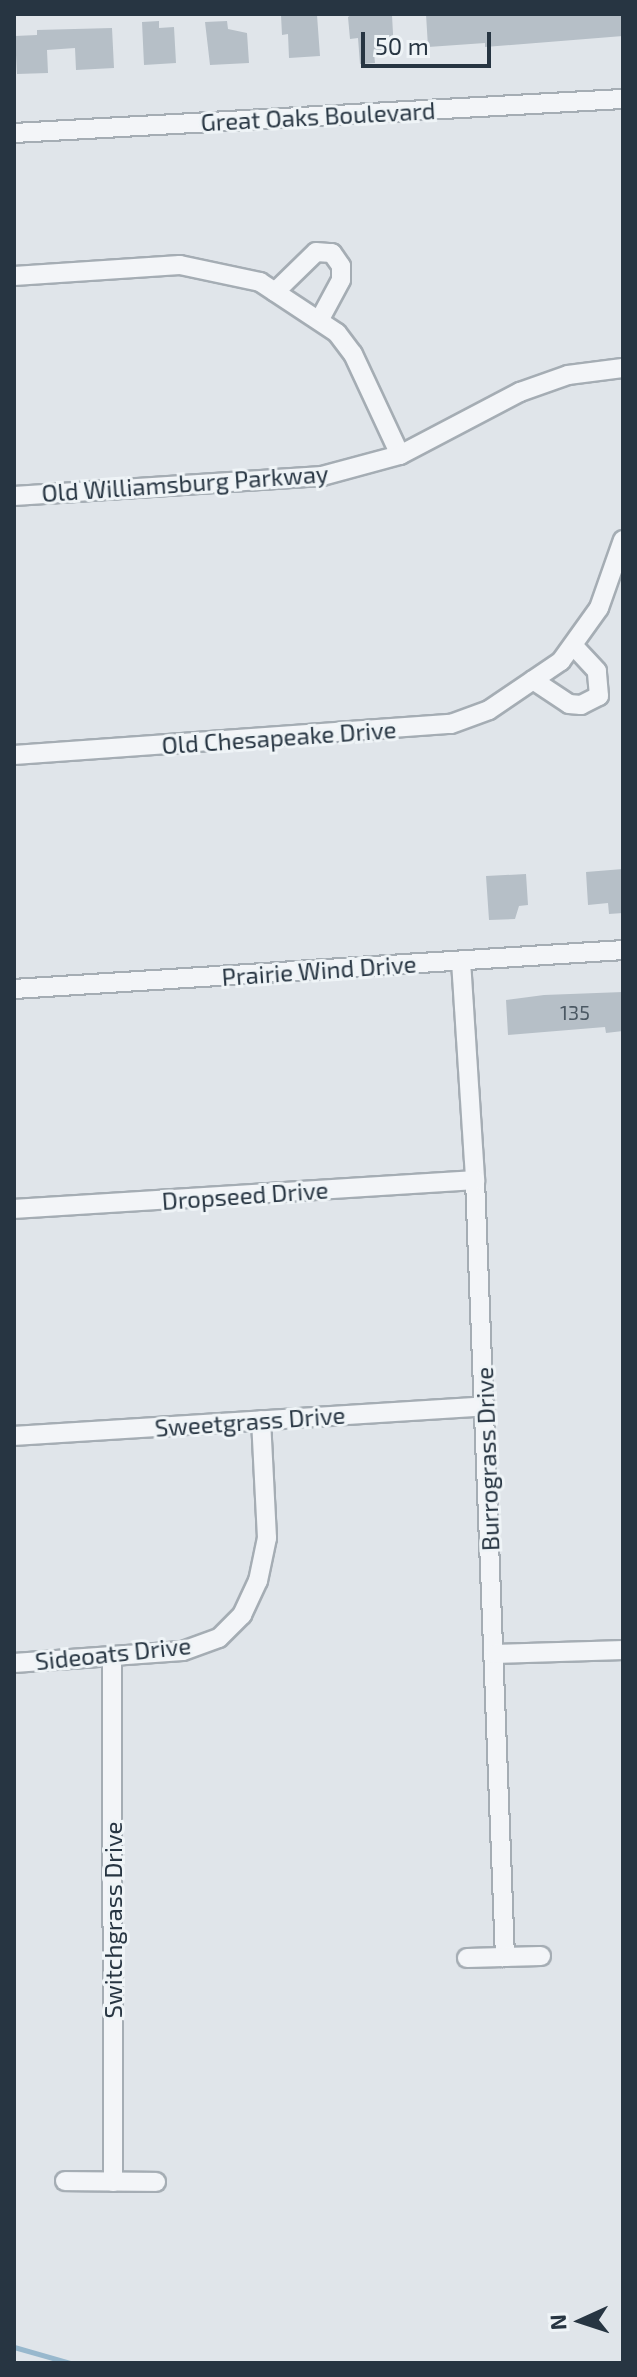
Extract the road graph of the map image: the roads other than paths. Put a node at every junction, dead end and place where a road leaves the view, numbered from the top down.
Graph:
1 (623, 99) edge
2 (14, 133) edge
3 (14, 276) edge
4 (275, 292) junction
5 (320, 319) junction
6 (623, 368) edge
7 (400, 455) junction
8 (14, 496) edge
9 (623, 540) edge
10 (573, 645) junction
11 (533, 680) junction
12 (14, 755) edge
13 (623, 950) edge
14 (461, 961) junction
15 (14, 989) edge
16 (475, 1180) junction
17 (14, 1209) edge
18 (485, 1406) junction
19 (261, 1420) junction
20 (14, 1436) edge
21 (623, 1650) edge
22 (495, 1654) junction
23 (112, 1658) junction
24 (14, 1663) edge
25 (541, 1956) dead end
26 (505, 1957) junction
27 (467, 1958) dead end
28 (65, 2181) dead end
29 (113, 2182) junction
30 (156, 2182) dead end

1 - 2 street, Great Oaks Boulevard
3 - 4 street
4 - 5 street
4 - 5 street
5 - 7 street
6 - 7 street, Old Williamsburg Parkway
7 - 8 street, Old Williamsburg Parkway
9 - 10 street, Old Chesapeake Drive
10 - 11 street, Old Chesapeake Drive
10 - 11 street
11 - 12 street, Old Chesapeake Drive
13 - 14 street, Prairie Wind Drive
14 - 15 street, Prairie Wind Drive
14 - 16 street, Burrograss Drive
16 - 17 street, Dropseed Drive
16 - 18 street, Burrograss Drive
18 - 19 street, Sweetgrass Drive
18 - 22 street, Burrograss Drive
19 - 20 street, Sweetgrass Drive
19 - 23 street, Sideoats Drive
21 - 22 street
22 - 26 street, Burrograss Drive
23 - 24 street, Sideoats Drive
23 - 29 street, Switchgrass Drive
25 - 26 street
26 - 27 street
28 - 29 street
29 - 30 street

